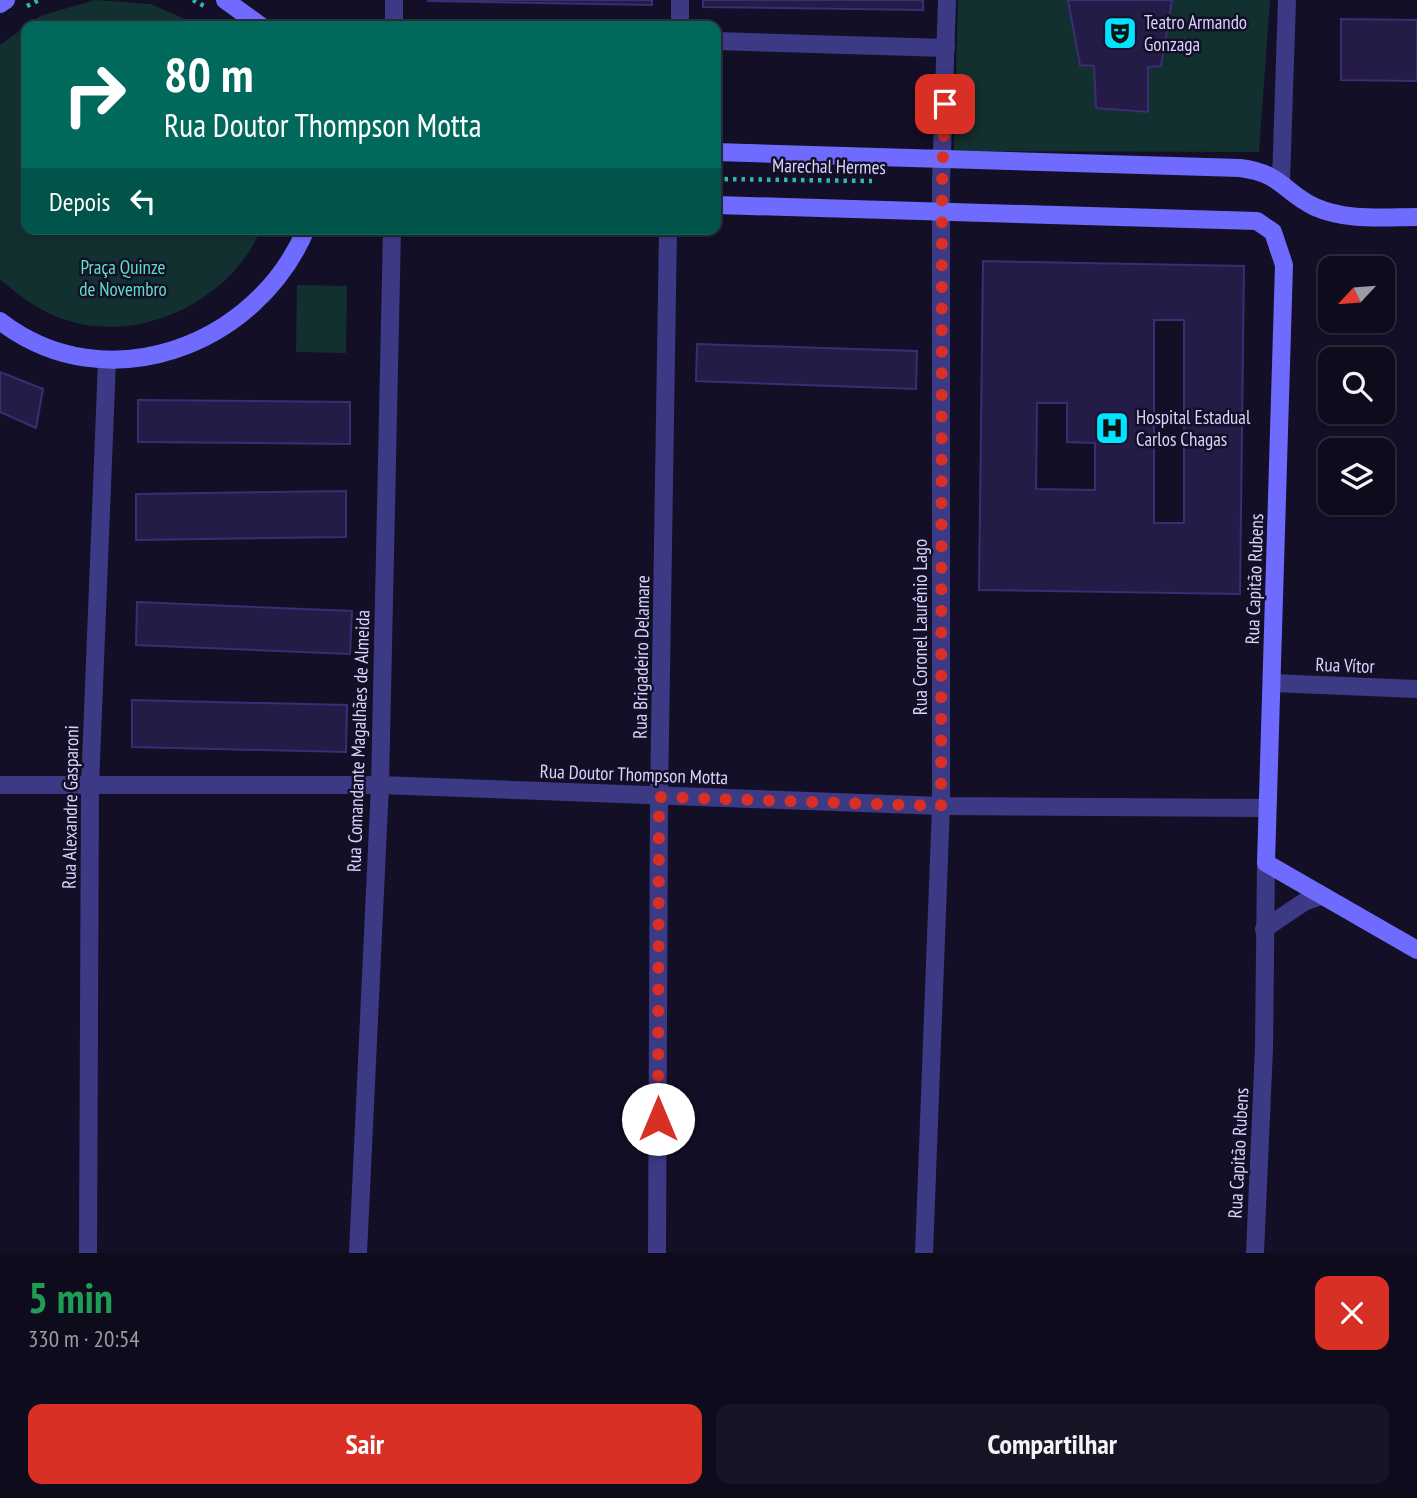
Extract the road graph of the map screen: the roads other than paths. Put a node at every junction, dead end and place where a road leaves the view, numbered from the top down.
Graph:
1 (6, 0) edge
2 (225, 0) edge
3 (394, 0) edge
4 (680, 0) edge
5 (947, 0) edge
6 (1287, 0) edge
7 (0, 4) edge
8 (254, 21) edge
9 (394, 21) edge
10 (680, 21) edge
11 (721, 41) edge
12 (946, 48) junction
13 (721, 152) edge
14 (944, 160) junction
15 (1281, 181) junction
16 (721, 205) edge
17 (942, 214) junction
18 (1417, 217) edge
19 (304, 235) edge
20 (392, 235) edge
21 (668, 235) edge
22 (0, 321) edge
23 (107, 361) junction
24 (1272, 683) junction
25 (1417, 689) edge
26 (0, 785) edge
27 (380, 785) junction
28 (90, 786) junction
29 (659, 797) junction
30 (941, 806) junction
31 (1267, 808) junction
32 (1266, 863) junction
33 (1321, 896) junction
34 (1264, 929) junction
35 (1417, 950) edge
36 (89, 1253) edge
37 (358, 1253) edge
38 (657, 1253) edge
39 (925, 1253) edge
40 (1255, 1253) edge

1 - 7 main road
2 - 8 main road
3 - 9 street
4 - 10 street
5 - 12 street, Rua Coronel Laurênio Lago
6 - 15 street
11 - 12 street
12 - 14 street, Rua Coronel Laurênio Lago
13 - 14 main road
14 - 15 main road
14 - 17 street, Rua Coronel Laurênio Lago
15 - 18 main road
16 - 17 main road
17 - 24 main road, Rua Capitão Rubens
17 - 30 street, Rua Coronel Laurênio Lago
19 - 23 main road
20 - 27 street, Rua Comandante Magalhães de Almeida
21 - 29 street, Rua Brigadeiro Delamare
22 - 23 main road
23 - 28 street, Rua Alexandre Gasparoni
24 - 25 street, Rua Vítor
24 - 31 main road, Rua Capitão Rubens
26 - 28 street, Rua Doutor Thompson Motta
27 - 28 street, Rua Doutor Thompson Motta
27 - 29 street, Rua Doutor Thompson Motta
27 - 37 street, Rua Comandante Magalhães de Almeida
28 - 36 street, Rua Alexandre Gasparoni
29 - 30 street, Rua Doutor Thompson Motta
29 - 38 street, Rua Brigadeiro Delamare
30 - 31 street, Rua Doutor Thompson Motta
30 - 39 street, Rua Coronel Laurênio Lago
31 - 32 main road, Rua Capitão Rubens
32 - 33 main road
32 - 34 street, Rua Capitão Rubens
33 - 34 street
33 - 35 main road
34 - 40 street, Rua Capitão Rubens

